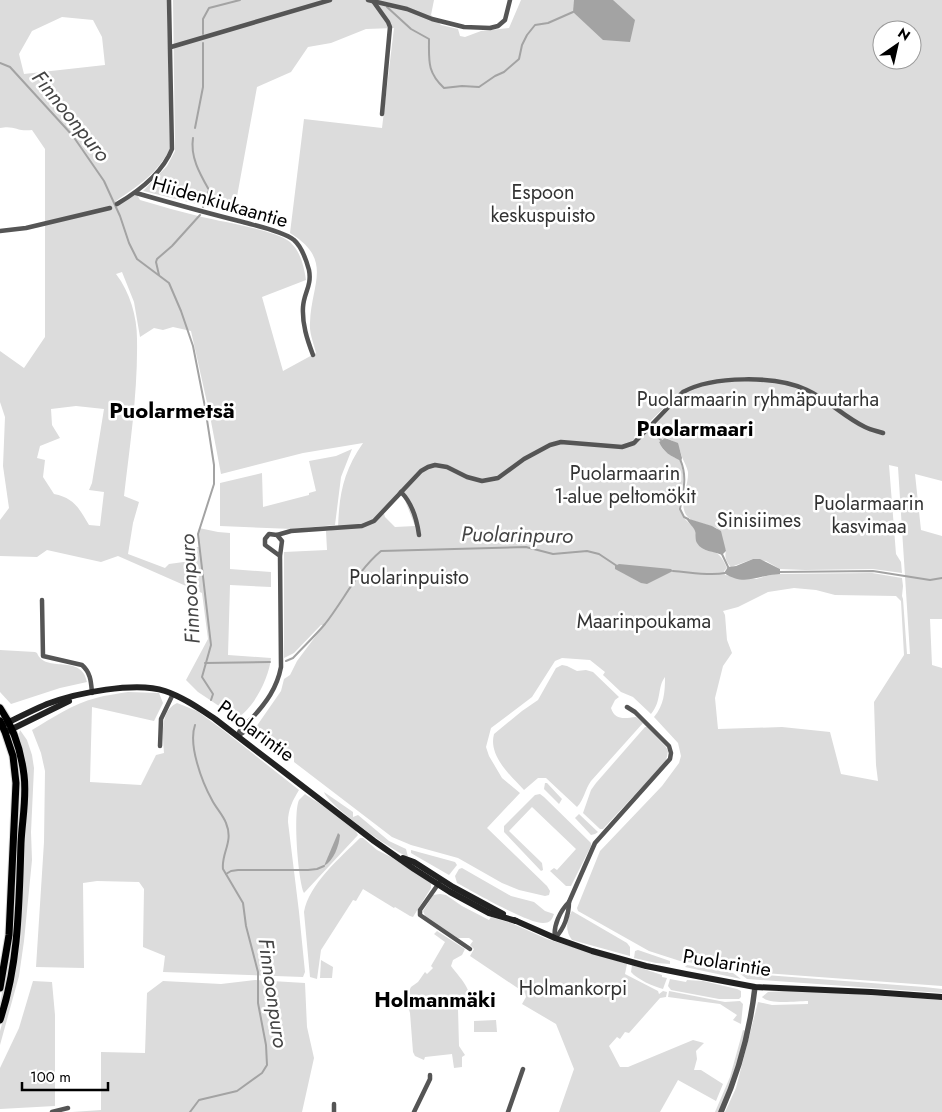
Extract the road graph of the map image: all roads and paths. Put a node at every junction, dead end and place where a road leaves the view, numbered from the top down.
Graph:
1 (169, 0) edge
2 (330, 0) edge
3 (370, 0) edge
4 (510, 0) edge
5 (171, 47) junction
6 (382, 114) dead end
7 (136, 193) junction
8 (117, 204) dead end
9 (110, 208) dead end
10 (0, 231) edge
11 (313, 355) dead end
12 (884, 433) dead end
13 (401, 492) junction
14 (278, 535) junction
15 (419, 535) dead end
16 (280, 556) junction
17 (42, 600) dead end
18 (92, 693) junction
19 (173, 694) junction
20 (627, 707) dead end
21 (0, 708) edge
22 (6, 726) edge
23 (238, 736) junction
24 (160, 746) dead end
25 (439, 882) junction
26 (555, 938) junction
27 (470, 949) dead end
28 (755, 986) junction
29 (0, 988) edge
30 (942, 997) edge
31 (0, 1020) edge
32 (523, 1069) dead end
33 (430, 1075) dead end
34 (334, 1104) dead end
35 (68, 1108) dead end
36 (52, 1112) edge
37 (334, 1112) edge
38 (414, 1112) edge
39 (508, 1112) edge
40 (721, 1112) edge

1 - 5 street
2 - 5 street
3 - 4 street
3 - 6 street
5 - 7 street
7 - 8 street
7 - 11 street, Hiidenkiukaantie
9 - 10 street
12 - 13 street
13 - 14 street
13 - 15 street
14 - 16 street
14 - 16 street
16 - 23 street
17 - 18 street
18 - 19 main road, Puolarintie
18 - 22 main road, Puolarintie
19 - 23 main road, Puolarintie
19 - 24 street
20 - 26 street
21 - 22 main road
22 - 29 main road
22 - 31 main road
23 - 25 main road, Puolarintie
25 - 26 main road, Puolarintie
25 - 27 street
26 - 28 main road, Puolarintie
28 - 30 main road, Puolarintie
28 - 40 street
32 - 39 street
33 - 38 street
34 - 37 street
35 - 36 street

